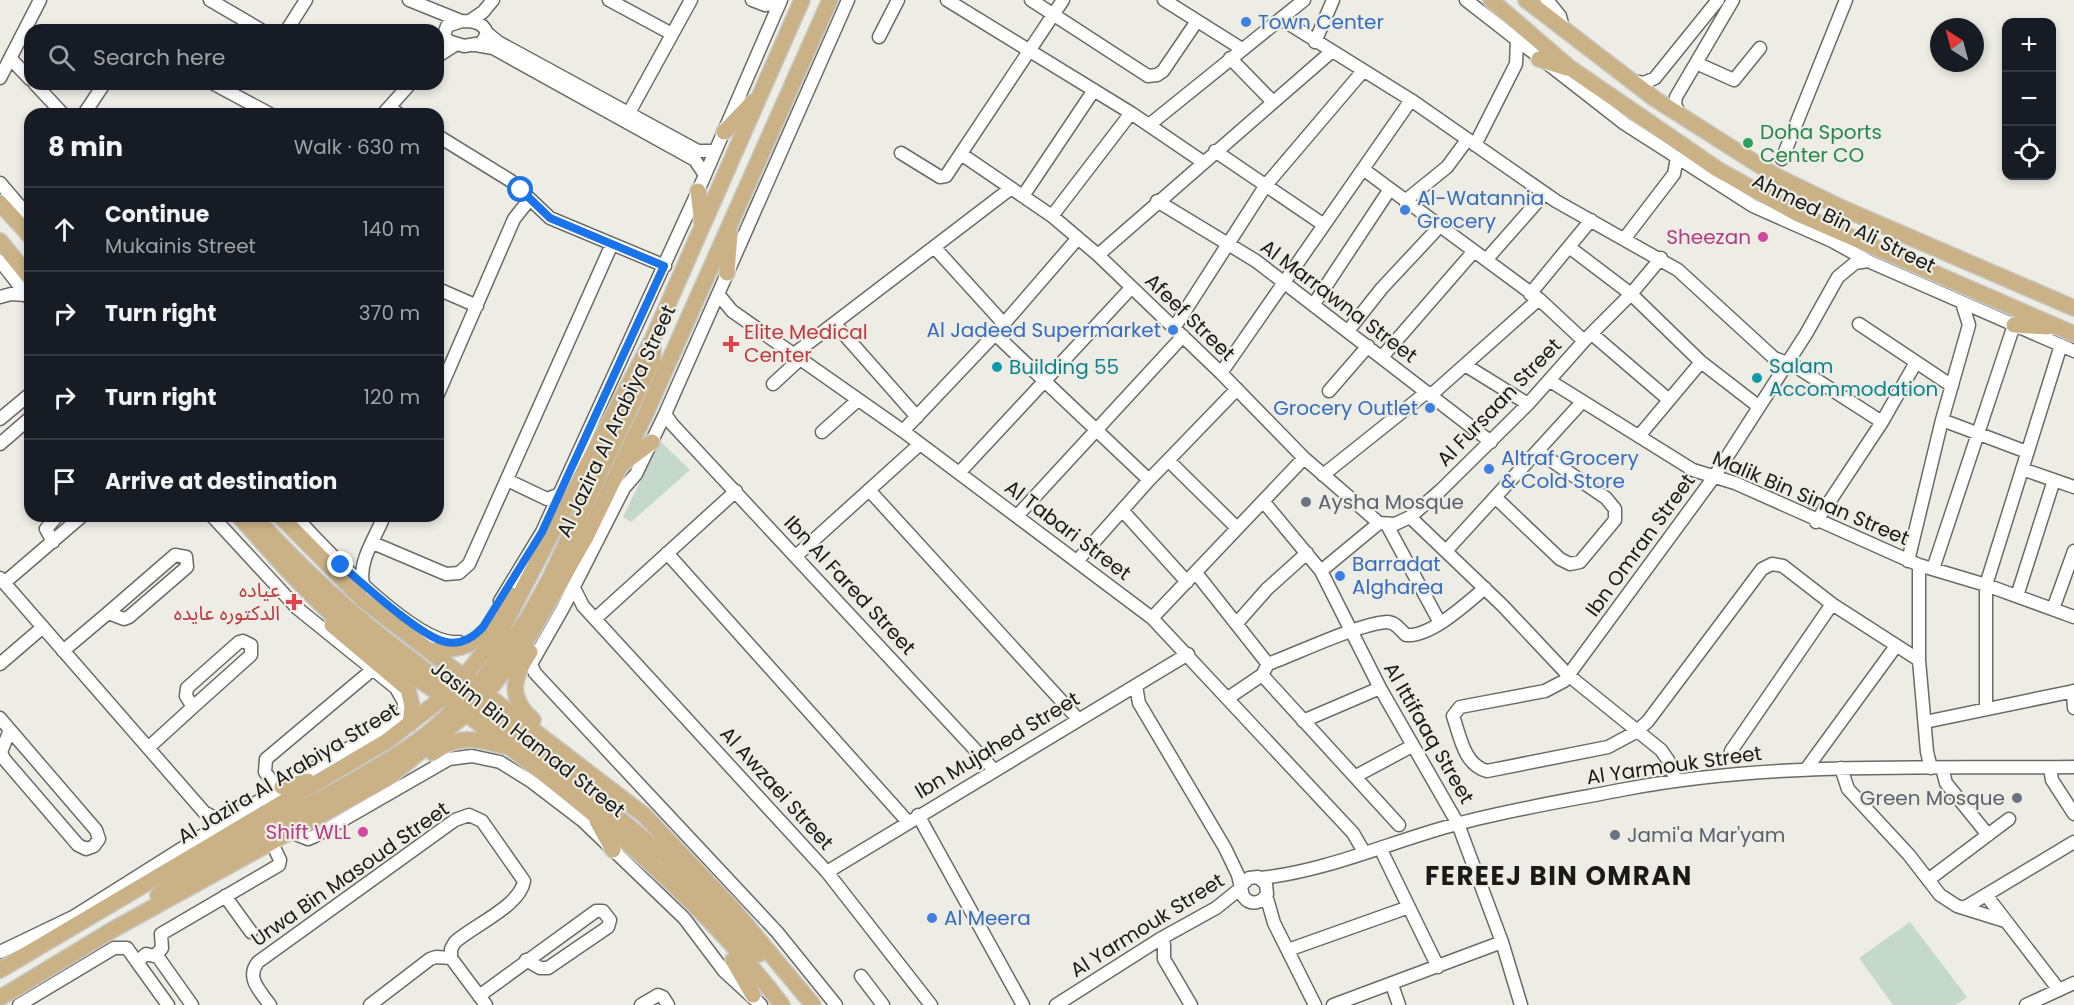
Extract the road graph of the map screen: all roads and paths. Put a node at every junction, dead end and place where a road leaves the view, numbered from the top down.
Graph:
1 (40, 0) edge
2 (210, 0) edge
3 (306, 0) edge
4 (609, 0) edge
5 (691, 0) edge
6 (752, 0) edge
7 (802, 0) edge
8 (848, 0) edge
9 (898, 0) edge
10 (947, 0) edge
11 (1031, 0) edge
12 (1063, 0) edge
13 (1164, 0) edge
14 (1304, 0) edge
15 (1333, 0) edge
16 (1466, 0) edge
17 (1491, 0) edge
18 (1527, 0) edge
19 (1547, 0) edge
20 (1718, 0) edge
21 (1733, 0) edge
22 (1846, 0) edge
23 (410, 1) edge
24 (781, 2) edge
25 (830, 2) edge
26 (491, 3) edge
27 (1053, 15) junction
28 (1281, 19) junction
29 (466, 21) junction
30 (1197, 21) junction
31 (28, 24) edge
32 (251, 24) edge
33 (291, 24) edge
34 (434, 24) edge
35 (1563, 28) junction
36 (486, 30) junction
37 (24, 31) edge
38 (444, 33) joint
39 (672, 34) junction
40 (879, 37) dead end
41 (1517, 40) junction
42 (1316, 42) junction
43 (455, 45) junction
44 (476, 45) junction
45 (1760, 48) dead end
46 (1242, 49) junction
47 (1679, 50) junction
48 (1031, 51) junction
49 (444, 52) edge
50 (1331, 52) junction
51 (1536, 57) junction
52 (10, 58) junction
53 (1230, 58) junction
54 (1696, 63) junction
55 (1516, 64) junction
56 (1570, 68) junction
57 (1363, 71) junction
58 (24, 73) edge
59 (0, 78) edge
60 (1631, 81) junction
61 (767, 82) junction
62 (41, 90) edge
63 (100, 90) edge
64 (225, 90) edge
65 (406, 90) edge
66 (1094, 90) junction
67 (1411, 100) junction
68 (1273, 102) junction
69 (57, 108) edge
70 (88, 108) edge
71 (259, 108) edge
72 (393, 108) edge
73 (1131, 113) junction
74 (1680, 116) junction
75 (627, 117) junction
76 (1149, 125) junction
77 (724, 132) junction
78 (444, 140) edge
79 (1471, 143) junction
80 (715, 151) junction
81 (1215, 151) junction
82 (901, 153) dead end
83 (961, 154) junction
84 (1677, 158) junction
85 (1782, 159) dead end
86 (1203, 162) junction
87 (1363, 169) junction
88 (705, 175) junction
89 (0, 183) edge
90 (1266, 185) junction
91 (1010, 189) junction
92 (1390, 189) junction
93 (698, 191) junction
94 (1545, 193) junction
95 (1023, 196) junction
96 (529, 200) junction
97 (1157, 201) junction
98 (1405, 201) junction
99 (0, 203) edge
100 (24, 211) edge
101 (1796, 213) junction
102 (1052, 216) junction
103 (1591, 220) junction
104 (731, 221) junction
105 (1324, 225) junction
106 (1440, 226) junction
107 (703, 227) junction
108 (24, 229) edge
109 (1078, 238) junction
110 (1625, 238) junction
111 (1832, 241) junction
112 (612, 244) junction
113 (1228, 244) junction
114 (1569, 247) junction
115 (935, 248) junction
116 (1474, 251) junction
117 (4, 255) edge
118 (1098, 255) junction
119 (1661, 258) junction
120 (1486, 260) junction
121 (1868, 261) junction
122 (664, 266) junction
123 (24, 273) edge
124 (727, 273) junction
125 (1838, 277) junction
126 (1285, 281) junction
127 (0, 283) edge
128 (1131, 288) junction
129 (24, 290) edge
130 (444, 292) edge
131 (718, 294) junction
132 (1631, 294) junction
133 (24, 296) edge
134 (0, 297) edge
135 (1534, 297) junction
136 (1962, 303) junction
137 (1314, 304) junction
138 (477, 306) junction
139 (2074, 308) edge
140 (711, 309) junction
141 (732, 311) junction
142 (1985, 314) junction
143 (834, 324) junction
144 (1004, 324) junction
145 (1859, 324) dead end
146 (1969, 324) junction
147 (2014, 326) junction
148 (1348, 331) junction
149 (1179, 332) junction
150 (2069, 332) edge
151 (995, 334) junction
152 (653, 338) junction
153 (1588, 338) junction
154 (2061, 345) junction
155 (1368, 346) junction
156 (2074, 351) edge
157 (797, 357) junction
158 (1382, 357) junction
159 (1701, 362) junction
160 (1786, 364) junction
161 (1915, 364) junction
162 (1465, 365) junction
163 (1221, 373) junction
164 (444, 380) edge
165 (1550, 381) junction
166 (1044, 382) junction
167 (773, 384) dead end
168 (1952, 386) junction
169 (1237, 389) junction
170 (1329, 391) dead end
171 (1429, 393) junction
172 (24, 399) edge
173 (858, 400) junction
174 (1669, 400) junction
175 (1582, 402) junction
176 (1528, 404) junction
177 (1758, 406) junction
178 (665, 414) junction
179 (917, 417) junction
180 (0, 419) edge
181 (1942, 420) junction
182 (1882, 422) junction
183 (24, 423) edge
184 (676, 428) junction
185 (903, 431) junction
186 (822, 432) dead end
187 (1095, 432) junction
188 (1977, 433) junction
189 (655, 436) junction
190 (1639, 436) junction
191 (1491, 442) junction
192 (0, 444) edge
193 (920, 444) junction
194 (1539, 452) junction
195 (2027, 453) junction
196 (1304, 458) junction
197 (1169, 461) junction
198 (572, 466) junction
199 (619, 466) junction
200 (2022, 469) junction
201 (959, 473) junction
202 (1323, 475) junction
203 (1714, 477) junction
204 (507, 480) junction
205 (1149, 480) junction
206 (2054, 480) junction
207 (2074, 487) edge
208 (575, 488) junction
209 (869, 490) junction
210 (736, 491) junction
211 (560, 494) junction
212 (1496, 498) junction
213 (1263, 501) junction
214 (1122, 510) junction
215 (1017, 516) junction
216 (1410, 517) junction
217 (51, 522) edge
218 (75, 522) edge
219 (218, 522) edge
220 (245, 522) edge
221 (260, 522) edge
222 (286, 522) edge
223 (301, 522) edge
224 (382, 522) edge
225 (1816, 522) junction
226 (1383, 524) junction
227 (1237, 528) junction
228 (53, 542) junction
229 (373, 543) junction
230 (1446, 551) junction
231 (2074, 551) edge
232 (1307, 553) junction
233 (367, 554) junction
234 (667, 554) junction
235 (542, 555) junction
236 (796, 556) junction
237 (1077, 561) junction
238 (1914, 563) junction
239 (341, 565) junction
240 (570, 568) junction
241 (1933, 569) junction
242 (1322, 571) junction
243 (1191, 577) junction
244 (2, 581) edge
245 (1986, 585) junction
246 (365, 586) junction
247 (574, 588) junction
248 (1485, 588) junction
249 (2017, 596) junction
250 (317, 599) junction
251 (1832, 604) junction
252 (583, 606) junction
253 (563, 608) junction
254 (2053, 609) junction
255 (108, 613) junction
256 (380, 613) junction
257 (2074, 617) edge
258 (596, 618) junction
259 (1152, 618) junction
260 (1237, 623) junction
261 (1440, 623) junction
262 (43, 627) junction
263 (1351, 632) junction
264 (462, 642) joint
265 (1896, 646) junction
266 (427, 650) junction
267 (63, 651) junction
268 (1188, 654) junction
269 (1919, 660) junction
270 (0, 664) edge
271 (531, 666) joint
272 (1265, 669) junction
273 (372, 670) junction
274 (1568, 675) junction
275 (1137, 686) junction
276 (1380, 688) junction
277 (2073, 691) edge
278 (1121, 694) junction
279 (465, 696) junction
280 (1228, 698) junction
281 (1139, 703) junction
282 (193, 707) junction
283 (1986, 708) junction
284 (2074, 708) edge
285 (0, 718) edge
286 (1077, 719) junction
287 (1303, 721) junction
288 (1925, 722) junction
289 (410, 724) junction
290 (10, 730) junction
291 (1636, 732) junction
292 (1412, 746) junction
293 (148, 748) junction
294 (512, 749) junction
295 (1731, 752) dead end
296 (472, 756) joint
297 (2074, 767) edge
298 (1807, 768) junction
299 (1846, 768) junction
300 (1936, 768) junction
301 (2054, 768) junction
302 (994, 770) junction
303 (334, 773) junction
304 (1356, 776) junction
305 (388, 778) junction
306 (1672, 782) junction
307 (282, 787) junction
308 (618, 795) junction
309 (201, 808) junction
310 (593, 814) junction
311 (2074, 814) edge
312 (230, 818) junction
313 (913, 818) junction
314 (2009, 819) dead end
315 (1458, 824) junction
316 (1399, 825) dead end
317 (293, 833) junction
318 (1988, 835) junction
319 (198, 838) junction
320 (2074, 842) edge
321 (272, 843) junction
322 (1403, 848) dead end
323 (613, 850) junction
324 (1227, 851) junction
325 (1368, 855) junction
326 (827, 872) junction
327 (1290, 874) junction
328 (1258, 878) junction
329 (1928, 880) junction
330 (1241, 887) junction
331 (1986, 895) junction
332 (225, 896) junction
333 (1259, 897) junction
334 (1409, 907) junction
335 (1964, 908) junction
336 (703, 915) junction
337 (2005, 921) junction
338 (114, 929) junction
339 (251, 932) dead end
340 (1502, 942) junction
341 (1164, 944) junction
342 (1288, 950) junction
343 (0, 952) edge
344 (1150, 953) junction
345 (28, 954) junction
346 (156, 955) junction
347 (450, 958) junction
348 (1164, 959) junction
349 (526, 960) junction
350 (137, 962) junction
351 (0, 963) edge
352 (1438, 967) junction
353 (0, 970) edge
354 (861, 976) dead end
355 (2074, 982) edge
356 (21, 985) junction
357 (1392, 985) junction
358 (2060, 990) junction
359 (0, 998) edge
360 (482, 1000) edge
361 (1077, 1000) edge
362 (756, 1002) edge
363 (812, 1004) edge
364 (9, 1005) edge
365 (19, 1005) edge
366 (168, 1005) edge
367 (192, 1005) edge
368 (270, 1005) edge
369 (370, 1005) edge
370 (641, 1005) edge
371 (668, 1005) edge
372 (782, 1005) edge
373 (836, 1005) edge
374 (883, 1005) edge
375 (931, 1005) edge
376 (1023, 1005) edge
377 (1056, 1005) edge
378 (1191, 1005) edge
379 (1315, 1005) edge
380 (1333, 1005) edge
381 (1399, 1005) edge
382 (1521, 1005) edge
383 (2026, 1005) edge

1 - 31 street
2 - 32 street
3 - 33 street
4 - 39 street
5 - 39 street
6 - 24 street
7 - 61 main road, Al Jazira Al Arabiya Street
8 - 124 street, Al Jazira Al Arabiya Street
9 - 40 street
10 - 48 street
11 - 27 street
12 - 27 street
13 - 30 street
14 - 28 street
15 - 42 street
16 - 41 street, Ahmed Bin Ali Street
17 - 56 main road, Ahmed Bin Ali Street
18 - 35 main road, Ahmed Bin Ali Street
19 - 35 street, Ahmed Bin Ali Street
20 - 47 street
21 - 54 street
22 - 85 street, Ahmed Bin Ali Street
23 - 29 street
23 - 34 street
24 - 77 street, Al Jazira Al Arabiya Street
25 - 104 main road, Al Jazira Al Arabiya Street
26 - 29 street
26 - 36 street
27 - 30 street
27 - 48 street
28 - 42 street
28 - 46 street
29 - 36 street
29 - 38 street
30 - 46 street
35 - 60 main road, Ahmed Bin Ali Street
36 - 44 street
36 - 75 street
37 - 52 street
38 - 43 street
39 - 75 street
41 - 51 street, Ahmed Bin Ali Street
41 - 55 street
42 - 50 street
43 - 44 street
43 - 49 street
44 - 75 street
45 - 54 street
46 - 53 street
47 - 54 street
47 - 60 street
48 - 66 street
48 - 83 street
50 - 57 street
50 - 68 street
51 - 55 street
51 - 56 main road
51 - 84 street, Ahmed Bin Ali Street
52 - 58 street
52 - 59 street
53 - 68 street
53 - 76 street
54 - 74 street
55 - 79 street
56 - 101 main road, Ahmed Bin Ali Street
57 - 67 street
57 - 90 street
60 - 74 main road, Ahmed Bin Ali Street
61 - 77 main road
61 - 107 main road, Al Jazira Al Arabiya Street
62 - 69 street
63 - 70 street
64 - 71 street
65 - 72 street
66 - 73 street
66 - 95 street
67 - 79 street
67 - 87 street
68 - 81 street
73 - 76 street
73 - 102 street
74 - 139 main road, Ahmed Bin Ali Street
75 - 80 street
75 - 88 street
76 - 86 street
77 - 80 street, Al Jazira Al Arabiya Street
78 - 96 street
79 - 94 street
79 - 98 street
80 - 88 street, Al Jazira Al Arabiya Street
81 - 86 street
81 - 90 street
82 - 83 street
83 - 91 street, Afeef Street
84 - 110 street
84 - 111 street, Ahmed Bin Ali Street
86 - 97 street
87 - 92 street
87 - 105 street
88 - 93 street, Al Jazira Al Arabiya Street
89 - 100 street
90 - 105 street
90 - 113 street
91 - 95 street, Afeef Street
91 - 115 street
92 - 98 street
92 - 137 street
93 - 107 main road
93 - 122 street, Al Jazira Al Arabiya Street
94 - 103 street
94 - 120 street
95 - 102 street, Afeef Street
96 - 112 street
96 - 138 street
97 - 113 street, Al Marrawna Street
97 - 118 street
98 - 106 street
99 - 108 main road
101 - 111 main road
101 - 150 main road, Ahmed Bin Ali Street
102 - 109 street, Afeef Street
103 - 110 street
103 - 114 street
104 - 124 main road
104 - 199 main road, Al Jazira Al Arabiya Street
105 - 126 street
106 - 116 street
106 - 148 street
107 - 152 main road, Al Jazira Al Arabiya Street
109 - 118 street, Afeef Street
109 - 144 street
110 - 119 street
111 - 121 street, Ahmed Bin Ali Street
111 - 125 street
112 - 122 street
112 - 204 street
113 - 126 street, Al Marrawna Street
113 - 149 street
114 - 132 street
114 - 135 street
115 - 143 street
115 - 144 street
116 - 120 street
116 - 158 street
117 - 123 main road
117 - 127 street
117 - 129 street
118 - 128 street, Afeef Street
119 - 132 street, Al Fursaan Street
119 - 160 street
120 - 135 street
121 - 125 street, Ibn Omran Street
121 - 136 street, Ahmed Bin Ali Street
122 - 198 street, Al Jazira Al Arabiya Street
124 - 131 street, Al Jazira Al Arabiya Street
125 - 160 street, Ibn Omran Street
126 - 137 street, Al Marrawna Street
126 - 163 street
128 - 149 street, Afeef Street
128 - 166 street
130 - 138 street
131 - 140 street, Al Jazira Al Arabiya Street
131 - 141 street, Al Tabari Street
132 - 153 street, Al Fursaan Street
132 - 159 street
133 - 134 street
135 - 153 street
135 - 162 street
136 - 142 street, Ahmed Bin Ali Street
136 - 146 street
137 - 148 street, Al Marrawna Street
138 - 164 street
140 - 141 street, Al Tabari Street
140 - 178 street, Al Jazira Al Arabiya Street
141 - 157 street, Al Tabari Street
142 - 146 street
142 - 147 street, Ahmed Bin Ali Street
143 - 157 street
143 - 179 street
144 - 151 street
145 - 161 street
146 - 168 street
147 - 150 main road
147 - 154 street, Ahmed Bin Ali Street
147 - 188 street
148 - 155 street, Al Marrawna Street
149 - 163 street, Afeef Street
149 - 187 street
151 - 166 street
151 - 179 street
152 - 208 main road, Al Jazira Al Arabiya Street
152 - 279 main road
153 - 165 street, Al Fursaan Street
153 - 174 street
154 - 156 street, Ahmed Bin Ali Street
154 - 195 street
155 - 158 street, Al Marrawna Street
155 - 170 street
157 - 167 street
157 - 173 street, Al Tabari Street
158 - 171 street, Al Marrawna Street
159 - 174 street
159 - 177 street
160 - 177 street, Ibn Omran Street
160 - 182 street
161 - 168 street
161 - 182 street
162 - 171 street
162 - 176 street
163 - 169 street, Afeef Street
165 - 175 street, Malik Bin Sinan Street
165 - 176 street, Al Fursaan Street
166 - 187 street
166 - 201 street
168 - 181 street
169 - 196 street, Afeef Street
169 - 197 street
171 - 191 street, Al Marrawna Street
171 - 202 street
172 - 180 street
173 - 185 street, Al Tabari Street
173 - 186 street
174 - 190 street
175 - 190 street, Malik Bin Sinan Street
175 - 194 street
176 - 191 street, Al Fursaan Street
177 - 203 street, Ibn Omran Street
178 - 184 street, Ibn Al Fared Street
178 - 189 street, Al Jazira Al Arabiya Street
179 - 185 street
181 - 188 street
181 - 238 street
182 - 225 street
183 - 192 street
184 - 189 street
184 - 210 street, Ibn Al Fared Street
185 - 193 street, Al Tabari Street
187 - 205 street
187 - 215 street
188 - 195 street
188 - 241 street
189 - 199 main road
189 - 247 street, Al Jazira Al Arabiya Street
190 - 203 street, Malik Bin Sinan Street
191 - 216 street, Al Fursaan Street
193 - 201 street, Al Tabari Street
193 - 209 street
194 - 212 street
194 - 212 street
195 - 200 street
196 - 202 street, Afeef Street
196 - 213 street
197 - 205 street
197 - 227 street
198 - 208 main road
198 - 211 street, Al Jazira Al Arabiya Street
199 - 240 main road, Al Jazira Al Arabiya Street
200 - 206 street
200 - 245 street
201 - 215 street, Al Tabari Street
202 - 226 street, Afeef Street
203 - 225 street, Malik Bin Sinan Street
203 - 274 street, Ibn Omran Street
204 - 211 street
204 - 229 street
205 - 214 street
206 - 207 street
206 - 249 street
208 - 235 main road, Al Jazira Al Arabiya Street
209 - 236 street
209 - 286 street
210 - 234 street
210 - 236 street, Ibn Al Fared Street
211 - 264 street, Al Jazira Al Arabiya Street
212 - 230 street
213 - 227 street
213 - 232 street, Al Ittifaaq Street
214 - 237 street
214 - 243 street
215 - 237 street, Al Tabari Street
216 - 226 street, Al Fursaan Street
216 - 230 street
217 - 228 street
218 - 228 street
219 - 273 street
220 - 250 main road, Jasim Bin Hamad Street
221 - 279 main road
222 - 256 main road, Jasim Bin Hamad Street
223 - 239 street, Jasim Bin Hamad Street
224 - 229 street
225 - 238 street, Malik Bin Sinan Street
226 - 242 street, Al Fursaan Street
226 - 261 street
227 - 243 street
228 - 244 street
229 - 233 street
230 - 248 street
231 - 254 street
232 - 242 street, Al Ittifaaq Street
232 - 260 street
233 - 239 street
233 - 246 street
234 - 258 street
234 - 313 street
235 - 266 main road
235 - 279 main road, Al Jazira Al Arabiya Street
236 - 302 street, Ibn Al Fared Street
237 - 259 street, Al Tabari Street
238 - 241 street, Malik Bin Sinan Street
238 - 269 street
239 - 246 street, Jasim Bin Hamad Street
240 - 279 main road, Al Jazira Al Arabiya Street
240 - 308 main road
241 - 245 street, Malik Bin Sinan Street
242 - 263 street, Al Ittifaaq Street
243 - 259 street
243 - 260 street
244 - 262 street
245 - 249 street, Malik Bin Sinan Street
245 - 283 street
246 - 256 main road
246 - 264 street, Jasim Bin Hamad Street
247 - 252 street, Al Awzaei Street
247 - 253 street, Al Jazira Al Arabiya Street
248 - 261 street
248 - 274 street
249 - 254 street, Malik Bin Sinan Street
250 - 279 main road, Jasim Bin Hamad Street
250 - 289 main road
251 - 265 street
251 - 291 street
251 - 295 street
252 - 253 street
252 - 258 street, Al Awzaei Street
253 - 271 street, Al Jazira Al Arabiya Street
254 - 257 street, Malik Bin Sinan Street
255 - 255 street
255 - 267 street
256 - 266 main road, Jasim Bin Hamad Street
258 - 326 street, Al Awzaei Street
259 - 268 street, Al Tabari Street
260 - 272 street
261 - 263 street
262 - 267 street
262 - 270 street
263 - 272 street
263 - 276 street, Al Ittifaaq Street
265 - 269 street
265 - 298 street
266 - 279 main road, Jasim Bin Hamad Street
267 - 293 street
268 - 275 street, Ibn Mujahed Street
268 - 280 street, Al Tabari Street
269 - 288 street
271 - 373 street, Jasim Bin Hamad Street
272 - 280 street
272 - 287 street
273 - 307 street
273 - 307 street, Al Jazira Al Arabiya Street
274 - 291 street
274 - 291 street, Ibn Omran Street
275 - 278 street, Ibn Mujahed Street
275 - 281 street
276 - 287 street
276 - 292 street, Al Ittifaaq Street
277 - 283 street
277 - 284 street
278 - 281 street
278 - 286 street, Ibn Mujahed Street
279 - 289 main road, Al Jazira Al Arabiya Street
279 - 294 main road, Jasim Bin Hamad Street
279 - 305 main road, Al Jazira Al Arabiya Street
279 - 308 main road, Jasim Bin Hamad Street
279 - 338 main road
279 - 363 main road
280 - 325 street, Al Tabari Street
281 - 324 street
282 - 282 street
282 - 293 street
283 - 288 street
285 - 290 street
286 - 302 street, Ibn Mujahed Street
287 - 304 street
288 - 300 street
289 - 303 main road, Al Jazira Al Arabiya Street
290 - 290 street
291 - 306 street
292 - 304 street
292 - 315 street, Al Ittifaaq Street
293 - 309 street
294 - 305 main road
294 - 310 main road, Jasim Bin Hamad Street
296 - 317 street, Al Jazira Al Arabiya Street
296 - 323 street, Jasim Bin Hamad Street
297 - 301 street, Al Yarmouk Street
298 - 299 street, Al Yarmouk Street
298 - 306 street, Al Yarmouk Street
299 - 300 street, Al Yarmouk Street
299 - 329 street
300 - 301 street, Al Yarmouk Street
300 - 318 street
301 - 311 street
302 - 313 street, Ibn Mujahed Street
303 - 307 main road
303 - 345 main road, Al Jazira Al Arabiya Street
304 - 316 street
305 - 317 main road, Al Jazira Al Arabiya Street
306 - 315 street, Al Yarmouk Street
307 - 312 street, Al Jazira Al Arabiya Street
308 - 363 main road, Jasim Bin Hamad Street
309 - 312 street
309 - 319 street
310 - 323 main road
310 - 336 main road, Jasim Bin Hamad Street
312 - 319 street, Al Jazira Al Arabiya Street
313 - 326 street, Ibn Mujahed Street
313 - 376 street
314 - 318 street
315 - 325 street, Al Yarmouk Street
315 - 340 street, Al Ittifaaq Street
317 - 321 main road, Al Jazira Al Arabiya Street
318 - 329 street
319 - 343 street, Al Jazira Al Arabiya Street
320 - 331 street
321 - 332 street
321 - 338 main road, Al Jazira Al Arabiya Street
322 - 325 street
323 - 362 street, Jasim Bin Hamad Street
324 - 328 street
324 - 330 street
325 - 327 street, Al Yarmouk Street
325 - 334 street, Al Tabari Street
326 - 375 street, Al Awzaei Street
327 - 328 street, Al Yarmouk Street
327 - 333 street, Al Yarmouk Street
328 - 330 street, Al Yarmouk Street
328 - 333 street
329 - 335 street
330 - 333 street
330 - 361 street, Al Yarmouk Street
331 - 335 street
331 - 337 street
332 - 339 street
332 - 346 street
333 - 341 street, Al Yarmouk Street
333 - 342 street
334 - 342 street
334 - 352 street, Al Tabari Street
335 - 337 street
336 - 362 main road
336 - 372 main road, Jasim Bin Hamad Street
337 - 358 street
338 - 356 main road, Al Jazira Al Arabiya Street
340 - 352 street
340 - 382 street, Al Ittifaaq Street
341 - 344 street, Al Yarmouk Street
341 - 348 street
342 - 379 street
344 - 348 street
344 - 361 street, Al Yarmouk Street
345 - 351 main road
345 - 353 main road, Al Jazira Al Arabiya Street
346 - 350 street
346 - 367 street
347 - 360 street
347 - 368 street, Urwa Bin Masoud Street
347 - 369 street
348 - 378 street
349 - 349 street
349 - 360 street
350 - 365 street
350 - 366 street
352 - 357 street
354 - 374 street
355 - 358 street
356 - 359 main road, Al Jazira Al Arabiya Street
356 - 364 main road
357 - 380 street
357 - 381 street
358 - 383 street
361 - 377 street, Al Yarmouk Street
370 - 371 street

